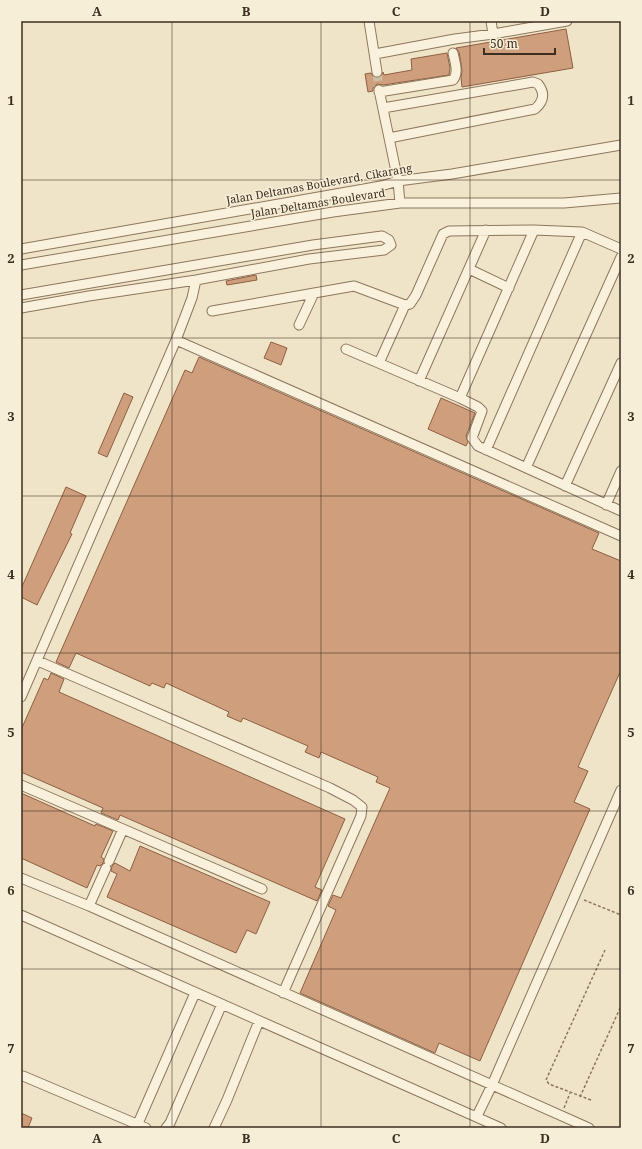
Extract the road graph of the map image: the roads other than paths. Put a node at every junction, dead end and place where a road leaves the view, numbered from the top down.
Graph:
1 (369, 21) edge
2 (491, 21) edge
3 (567, 21) edge
4 (493, 34) junction
5 (453, 53) dead end
6 (375, 54) junction
7 (377, 72) tunnel mouth
8 (383, 108) junction
9 (389, 138) junction
10 (621, 144) edge
11 (398, 181) junction
12 (621, 198) edge
13 (400, 203) junction
14 (486, 230) junction
15 (534, 230) junction
16 (582, 232) junction
17 (21, 249) edge
18 (621, 249) edge
19 (621, 257) edge
20 (21, 265) edge
21 (469, 269) junction
22 (196, 280) junction
23 (509, 288) junction
24 (314, 293) junction
25 (21, 295) edge
26 (405, 305) junction
27 (21, 308) edge
28 (212, 311) dead end
29 (299, 325) dead end
30 (176, 340) junction
31 (346, 349) dead end
32 (379, 363) junction
33 (621, 363) edge
34 (419, 381) junction
35 (460, 398) junction
36 (486, 450) junction
37 (526, 468) junction
38 (621, 471) edge
39 (565, 486) junction
40 (606, 504) junction
41 (621, 511) edge
42 (621, 536) edge
43 (38, 661) junction
44 (21, 697) edge
45 (21, 785) edge
46 (621, 790) edge
47 (124, 829) junction
48 (21, 878) edge
49 (262, 889) dead end
50 (89, 906) junction
51 (21, 915) edge
52 (283, 993) junction
53 (193, 997) junction
54 (220, 1008) junction
55 (259, 1021) junction
56 (21, 1076) edge
57 (492, 1085) junction
58 (477, 1116) junction
59 (140, 1127) edge
60 (166, 1128) edge
61 (214, 1128) edge
62 (501, 1128) edge
63 (589, 1128) edge

1 - 6 street
2 - 4 street
3 - 4 street
4 - 6 street
5 - 8 street
6 - 7 street
8 - 9 street
8 - 9 street
9 - 11 street
10 - 11 street, Jalan Deltamas Boulevard, Cikarang
11 - 13 street
11 - 17 street, Jalan Deltamas Boulevard, Cikarang
12 - 13 street, Jalan Deltamas Boulevard
13 - 20 street, Jalan Deltamas Boulevard
14 - 15 street
14 - 21 street
14 - 26 street
15 - 16 street
15 - 23 street
16 - 18 street
16 - 36 street
19 - 37 street
21 - 23 street
21 - 34 street
22 - 25 street
22 - 27 street
22 - 30 street
23 - 35 street
24 - 26 street
24 - 28 street
24 - 29 street
26 - 32 street
30 - 42 street
30 - 43 street
31 - 32 street
32 - 34 street
33 - 39 street
34 - 35 street
35 - 36 street
36 - 37 street
37 - 39 street
38 - 40 street
39 - 40 street
40 - 41 street
43 - 44 street
43 - 52 street
45 - 47 street
46 - 57 street
47 - 49 street
47 - 50 street
48 - 50 street
50 - 52 street
51 - 53 street
52 - 57 street
53 - 54 street
53 - 59 street
54 - 55 street
54 - 60 street
55 - 58 street
55 - 61 street
56 - 59 street
57 - 58 street
57 - 63 street
58 - 62 street

